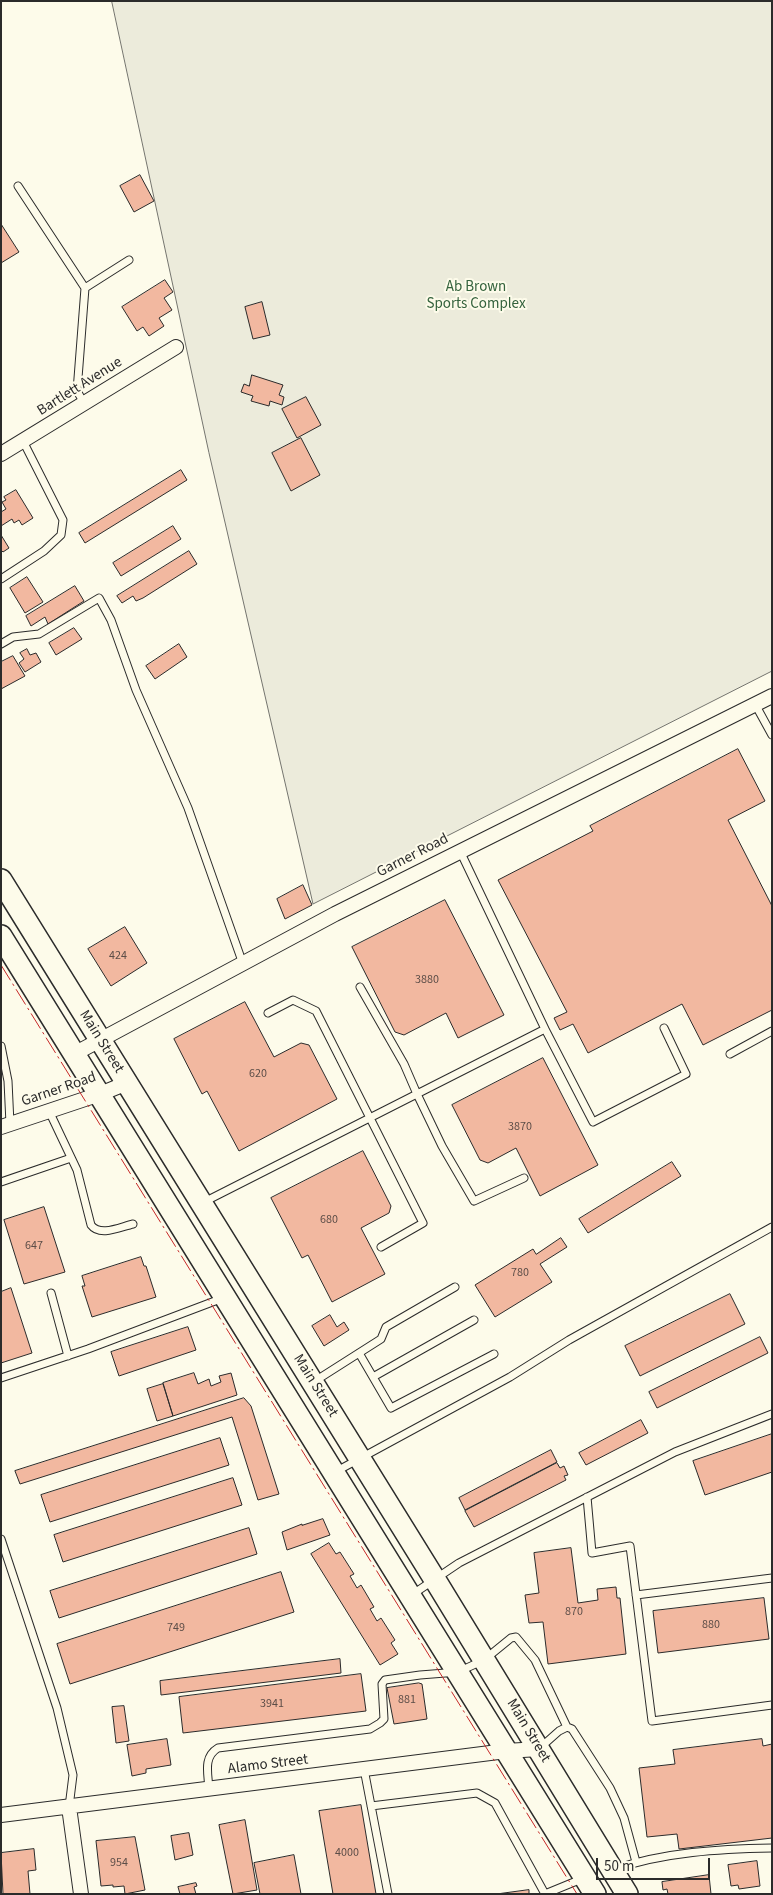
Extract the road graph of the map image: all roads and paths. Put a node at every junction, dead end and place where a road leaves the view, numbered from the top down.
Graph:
1 (18, 186) dead end
2 (129, 260) dead end
3 (85, 288) junction
4 (176, 346) dead end
5 (84, 403) junction
6 (22, 441) junction
7 (1, 454) edge
8 (1, 579) edge
9 (1, 644) edge
10 (772, 696) edge
11 (755, 704) junction
12 (772, 735) edge
13 (460, 851) junction
14 (1, 880) edge
15 (1, 936) edge
16 (243, 964) junction
17 (360, 987) dead end
18 (268, 1013) dead end
19 (664, 1028) dead end
20 (545, 1029) junction
21 (772, 1030) edge
22 (100, 1040) junction
23 (1, 1046) edge
24 (74, 1054) junction
25 (730, 1054) dead end
26 (127, 1083) junction
27 (100, 1094) junction
28 (417, 1094) junction
29 (49, 1111) junction
30 (369, 1118) junction
31 (5, 1126) edge
32 (71, 1158) junction
33 (524, 1178) dead end
34 (1, 1182) edge
35 (201, 1204) junction
36 (133, 1224) dead end
37 (772, 1227) edge
38 (380, 1247) dead end
39 (455, 1287) dead end
40 (51, 1293) dead end
41 (226, 1298) junction
42 (474, 1320) dead end
43 (359, 1354) junction
44 (494, 1354) dead end
45 (68, 1356) junction
46 (373, 1377) junction
47 (1, 1378) edge
48 (312, 1382) junction
49 (772, 1414) edge
50 (360, 1459) junction
51 (334, 1472) junction
52 (587, 1497) junction
53 (1, 1539) edge
54 (772, 1578) edge
55 (435, 1579) junction
56 (410, 1595) junction
57 (636, 1595) junction
58 (484, 1660) junction
59 (458, 1672) junction
60 (772, 1705) edge
61 (567, 1727) junction
62 (539, 1749) junction
63 (506, 1751) junction
64 (364, 1769) junction
65 (209, 1789) junction
66 (372, 1806) junction
67 (70, 1807) junction
68 (1, 1815) edge
69 (772, 1848) edge
70 (636, 1862) junction
71 (612, 1870) junction
72 (590, 1886) edge
73 (81, 1894) edge
74 (388, 1894) edge
75 (627, 1894) edge

1 - 3 lane
2 - 3 lane
3 - 5 lane
4 - 5 street, Bartlett Avenue
5 - 6 street, Bartlett Avenue
6 - 7 street, Bartlett Avenue
6 - 8 lane
9 - 16 lane
10 - 11 street, Garner Road
11 - 12 lane
11 - 13 street, Garner Road
13 - 16 street, Garner Road
13 - 20 lane
14 - 22 main road, Main Street
15 - 24 main road, Main Street
16 - 22 street, Garner Road
17 - 28 lane
18 - 30 lane
19 - 20 lane
20 - 28 lane
21 - 25 lane
22 - 24 street, Garner Road
22 - 26 main road, Main Street
23 - 31 lane
24 - 27 main road, Main Street
26 - 27 street, Garner Road
26 - 35 main road, Main Street
27 - 29 street, Garner Road
27 - 41 main road, Main Street
28 - 30 lane
28 - 33 lane
29 - 31 street, Garner Road
29 - 32 lane
30 - 35 lane
30 - 38 lane
32 - 34 lane
32 - 36 lane
35 - 48 main road, Main Street
37 - 50 lane
39 - 43 lane
40 - 45 lane
41 - 45 lane
41 - 51 main road, Main Street
42 - 46 lane
43 - 46 lane
43 - 48 lane
44 - 46 lane
45 - 47 lane
48 - 50 main road, Main Street
49 - 52 lane
50 - 51 lane
50 - 55 main road, Main Street
51 - 56 main road, Main Street
52 - 55 lane
52 - 57 lane
53 - 67 lane
54 - 57 lane
55 - 56 lane
55 - 58 main road, Main Street
56 - 59 main road, Main Street
57 - 60 lane
58 - 59 lane
58 - 61 lane
58 - 62 main road, Main Street
59 - 63 main road, Main Street
59 - 65 lane
61 - 62 lane
61 - 70 lane
62 - 63 street, Alamo Street
62 - 71 main road, Main Street
63 - 64 street, Alamo Street
63 - 72 main road, Main Street
64 - 65 street, Alamo Street
64 - 66 lane
65 - 67 street, Alamo Street
66 - 72 lane
66 - 74 lane
67 - 68 street, Alamo Street
67 - 73 street
69 - 70 lane
70 - 71 lane
71 - 75 main road, Main Street

